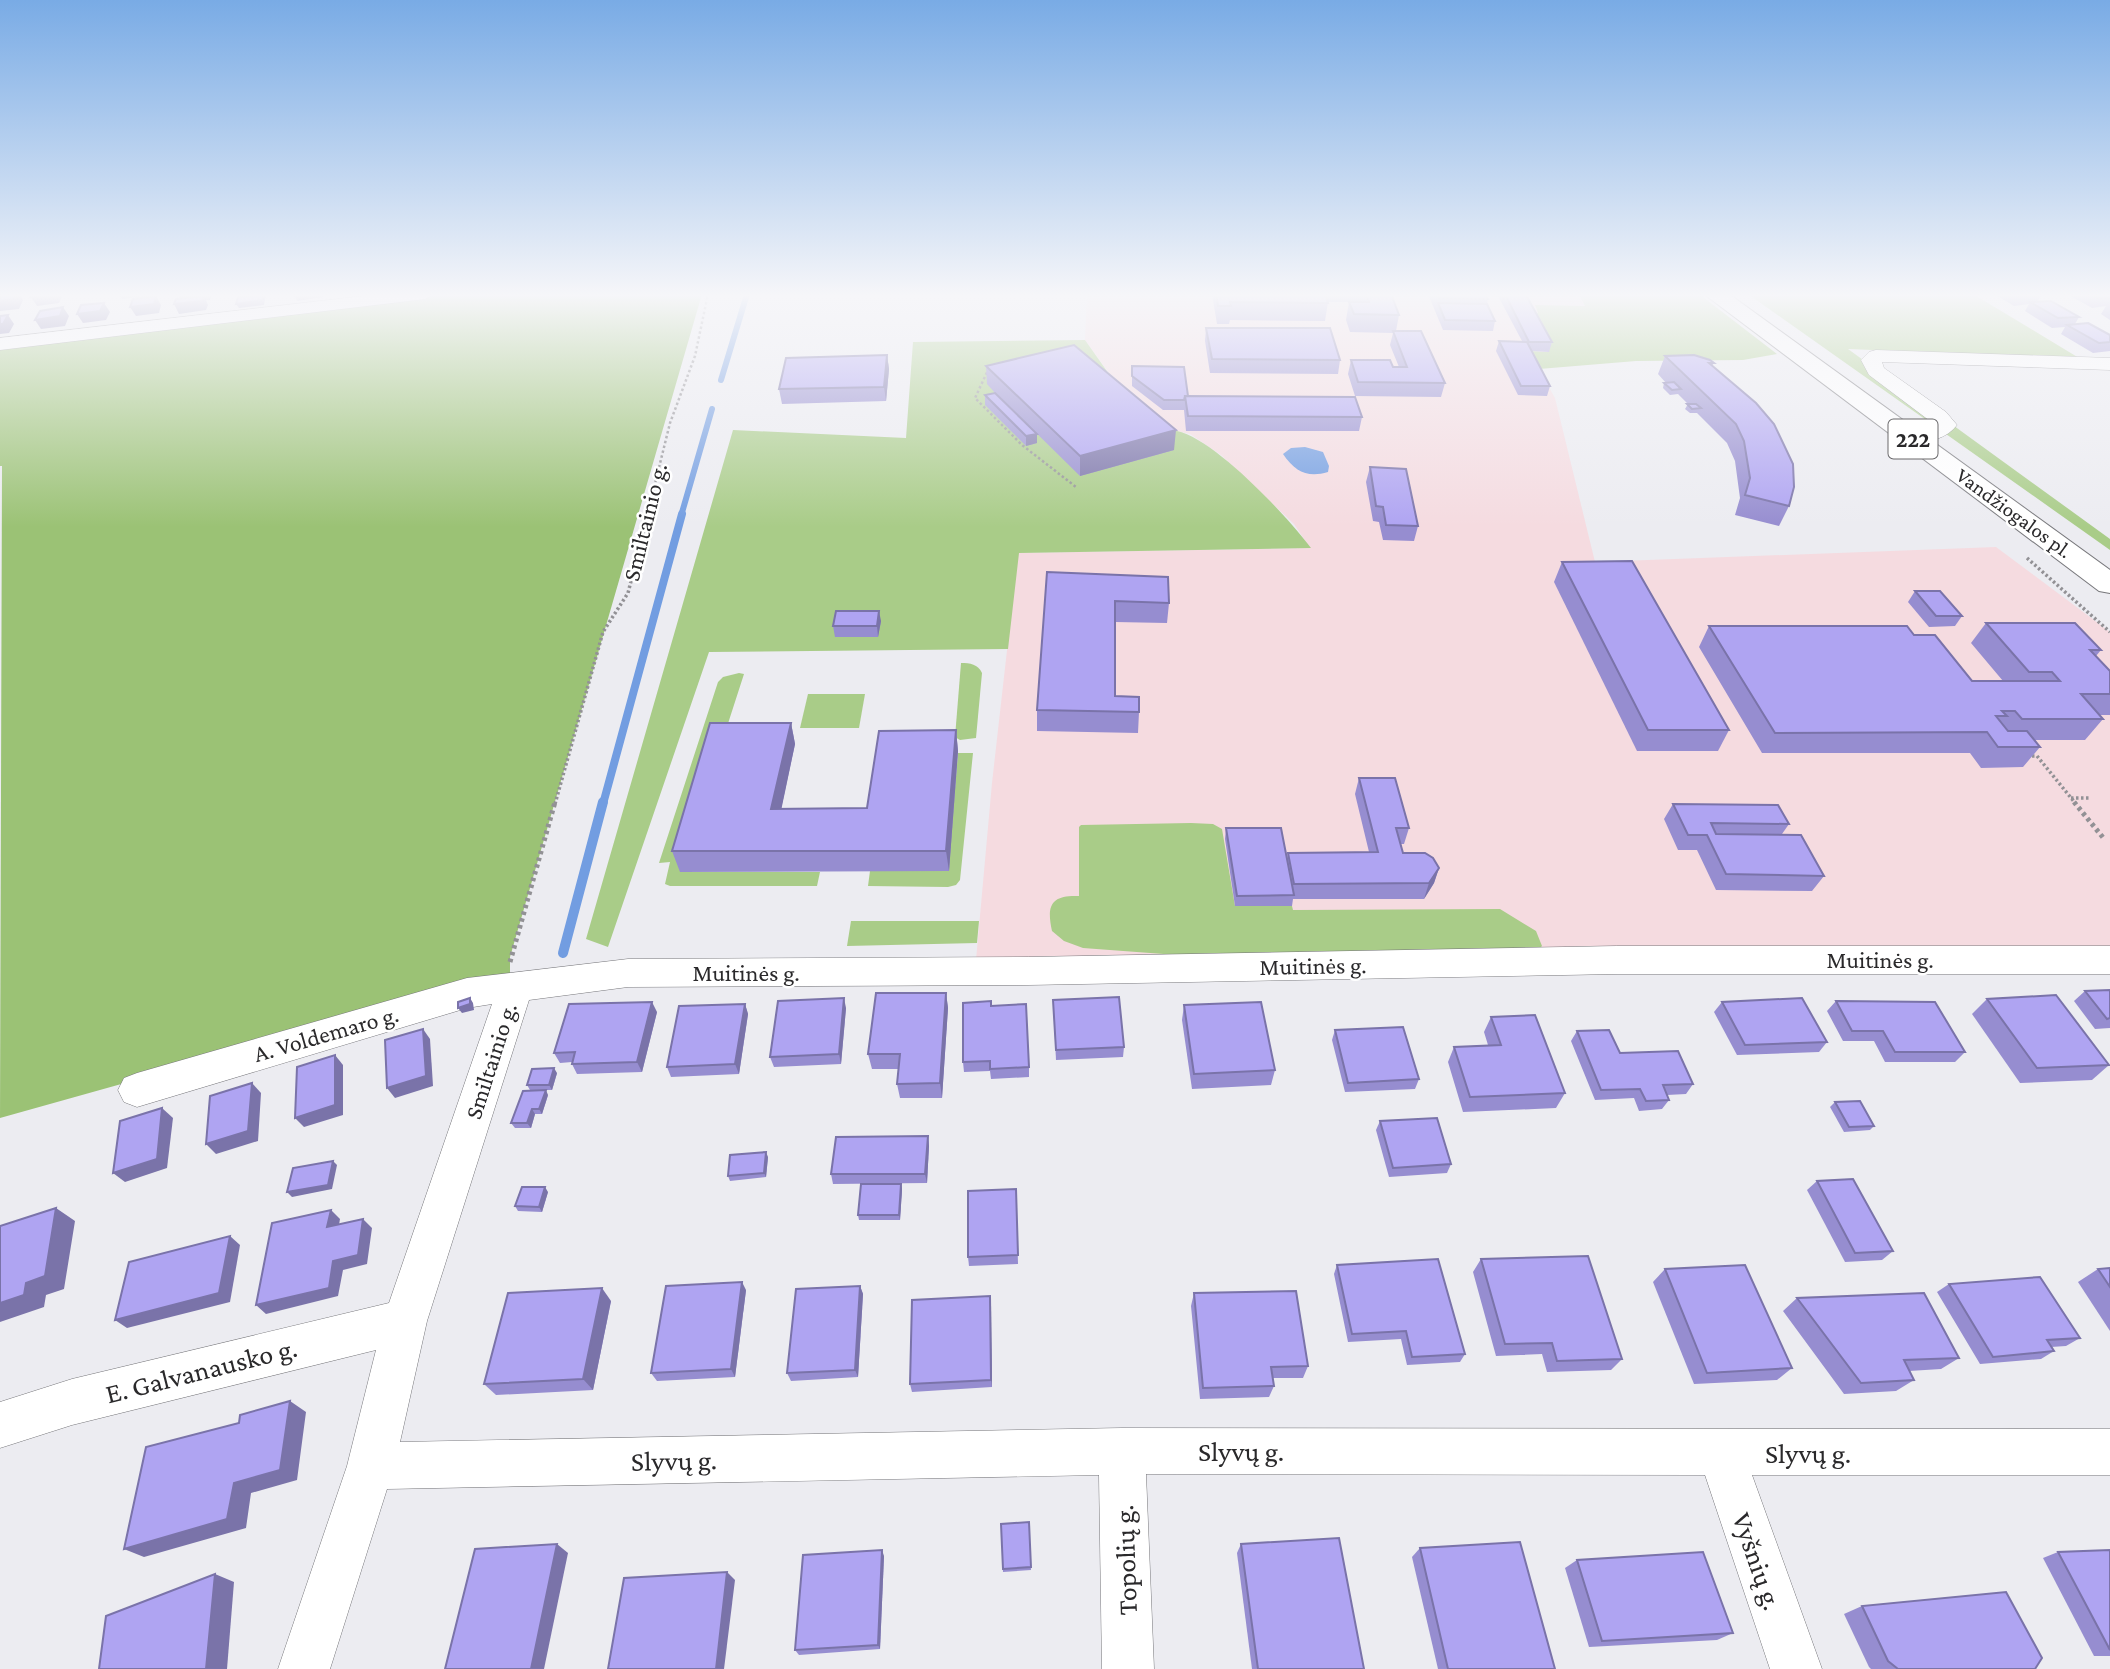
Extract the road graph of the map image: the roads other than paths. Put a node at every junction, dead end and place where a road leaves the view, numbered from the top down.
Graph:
1 (1821, 372) edge
2 (1877, 372) edge
3 (1909, 436) junction
4 (2110, 584) edge
5 (2110, 960) edge
6 (516, 986) junction
7 (137, 1090) dead end
8 (405, 1321) junction
9 (0, 1425) edge
10 (1122, 1451) junction
11 (2110, 1452) edge
12 (1721, 1453) junction
13 (371, 1466) junction
14 (304, 1669) edge
15 (1128, 1669) edge
16 (1796, 1669) edge

1 - 3 main road, Vandžiogalos pl. / 222
2 - 3 street
3 - 4 main road, Vandžiogalos pl. / 222
5 - 6 street, Muitinės g.
6 - 7 street, A. Voldemaro g.
6 - 8 street, Smiltainio g.
8 - 9 street, E. Galvanausko g.
8 - 13 street, Smiltainio g.
10 - 12 street, Slyvų g.
10 - 13 street, Slyvų g.
10 - 15 street, Topolių g.
11 - 12 street, Slyvų g.
12 - 16 street, Vyšnių g.
13 - 14 street, Smiltainio g.

